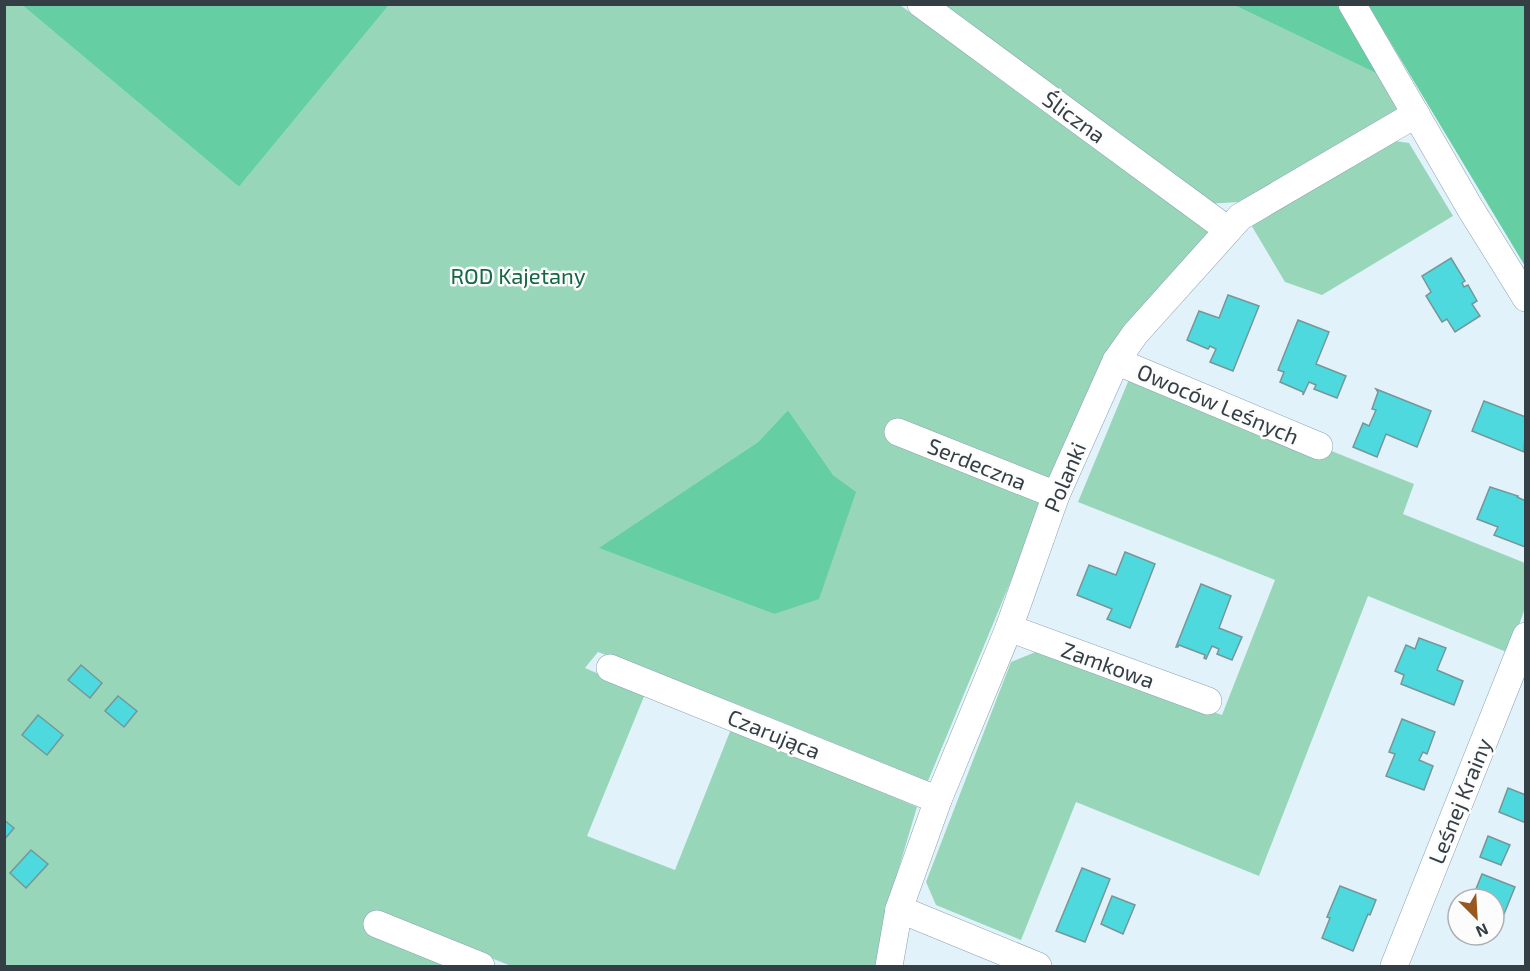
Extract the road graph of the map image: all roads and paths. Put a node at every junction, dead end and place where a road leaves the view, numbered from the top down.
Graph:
1 (921, 4) edge
2 (1352, 4) edge
3 (1416, 114) junction
4 (1228, 230) junction
5 (1526, 298) edge
6 (1116, 361) junction
7 (897, 432) dead end
8 (1319, 446) dead end
9 (1056, 495) junction
10 (1009, 628) junction
11 (1526, 636) edge
12 (610, 668) dead end
13 (1208, 701) dead end
14 (938, 800) junction
15 (899, 909) junction
16 (377, 924) dead end
17 (481, 966) edge
18 (889, 966) edge
19 (1038, 966) edge
20 (1394, 966) edge

1 - 4 street, Śliczna
2 - 3 street
3 - 4 street, Polanki
3 - 5 street
4 - 6 street, Polanki
6 - 8 street, Owoców Leśnych
6 - 9 street, Polanki
7 - 9 street, Serdeczna
9 - 10 street, Polanki
10 - 13 street, Zamkowa
10 - 14 street, Polanki
11 - 20 street, Leśnej Krainy
12 - 14 street, Czarująca
14 - 15 street, Polanki
15 - 18 street, Polanki
15 - 19 street
16 - 17 street

